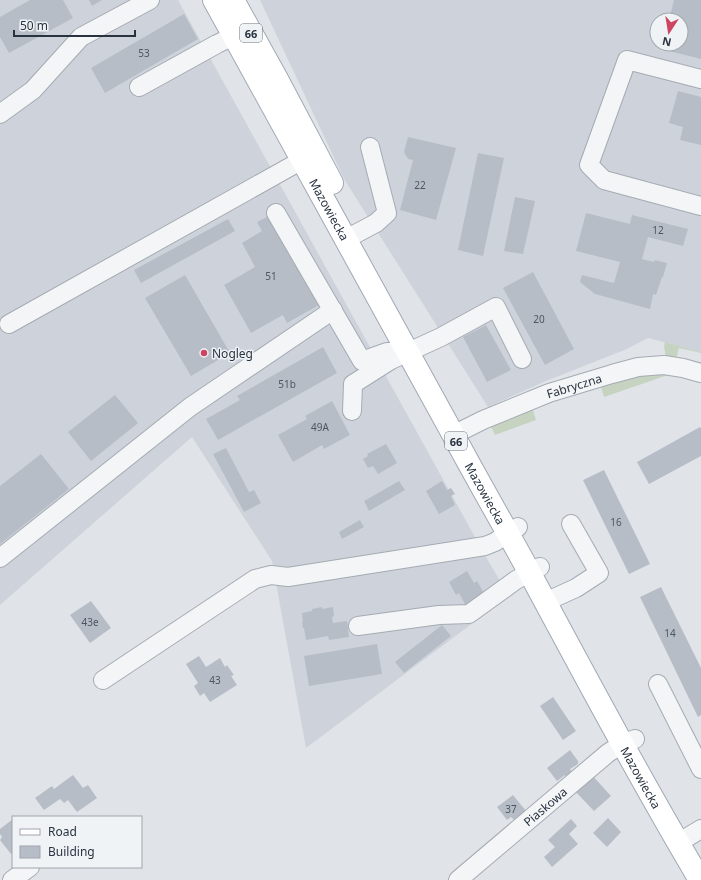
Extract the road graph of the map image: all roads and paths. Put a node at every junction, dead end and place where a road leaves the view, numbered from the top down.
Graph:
1 (150, 0) edge
2 (214, 0) edge
3 (233, 0) edge
4 (242, 32) junction
5 (701, 80) edge
6 (140, 87) dead end
7 (0, 114) edge
8 (370, 147) dead end
9 (309, 156) junction
10 (701, 206) edge
11 (276, 213) dead end
12 (352, 235) junction
13 (333, 310) junction
14 (9, 324) dead end
15 (414, 350) junction
16 (522, 359) dead end
17 (701, 373) edge
18 (352, 411) dead end
19 (459, 432) junction
20 (571, 524) dead end
21 (513, 530) junction
22 (0, 558) edge
23 (535, 570) junction
24 (551, 599) junction
25 (358, 626) dead end
26 (103, 680) dead end
27 (658, 684) dead end
28 (629, 742) junction
29 (701, 769) edge
30 (690, 836) edge
31 (701, 856) edge
32 (29, 868) edge
33 (12, 880) edge
34 (458, 880) edge
35 (700, 880) edge

1 - 7 street
2 - 4 main road, Mazowiecka / 66
3 - 4 main road, Mazowiecka / 66
4 - 6 street
4 - 9 main road, Mazowiecka / 66
5 - 10 street
8 - 12 street
9 - 12 main road, Mazowiecka / 66
9 - 14 street
11 - 13 street
12 - 15 main road, Mazowiecka / 66
13 - 15 street
13 - 22 street
15 - 16 street
15 - 18 street
15 - 19 main road, Mazowiecka / 66
17 - 19 street, Fabryczna
19 - 21 main road, Mazowiecka / 66
20 - 24 street
21 - 23 main road, Mazowiecka / 66
21 - 26 street
23 - 24 main road, Mazowiecka / 66
23 - 25 street
24 - 28 main road, Mazowiecka / 66
27 - 29 street
28 - 30 main road, Mazowiecka / 66
28 - 34 street, Piaskowa
30 - 31 main road, Mazowiecka / 66
30 - 35 main road, Mazowiecka / 66
32 - 33 street

